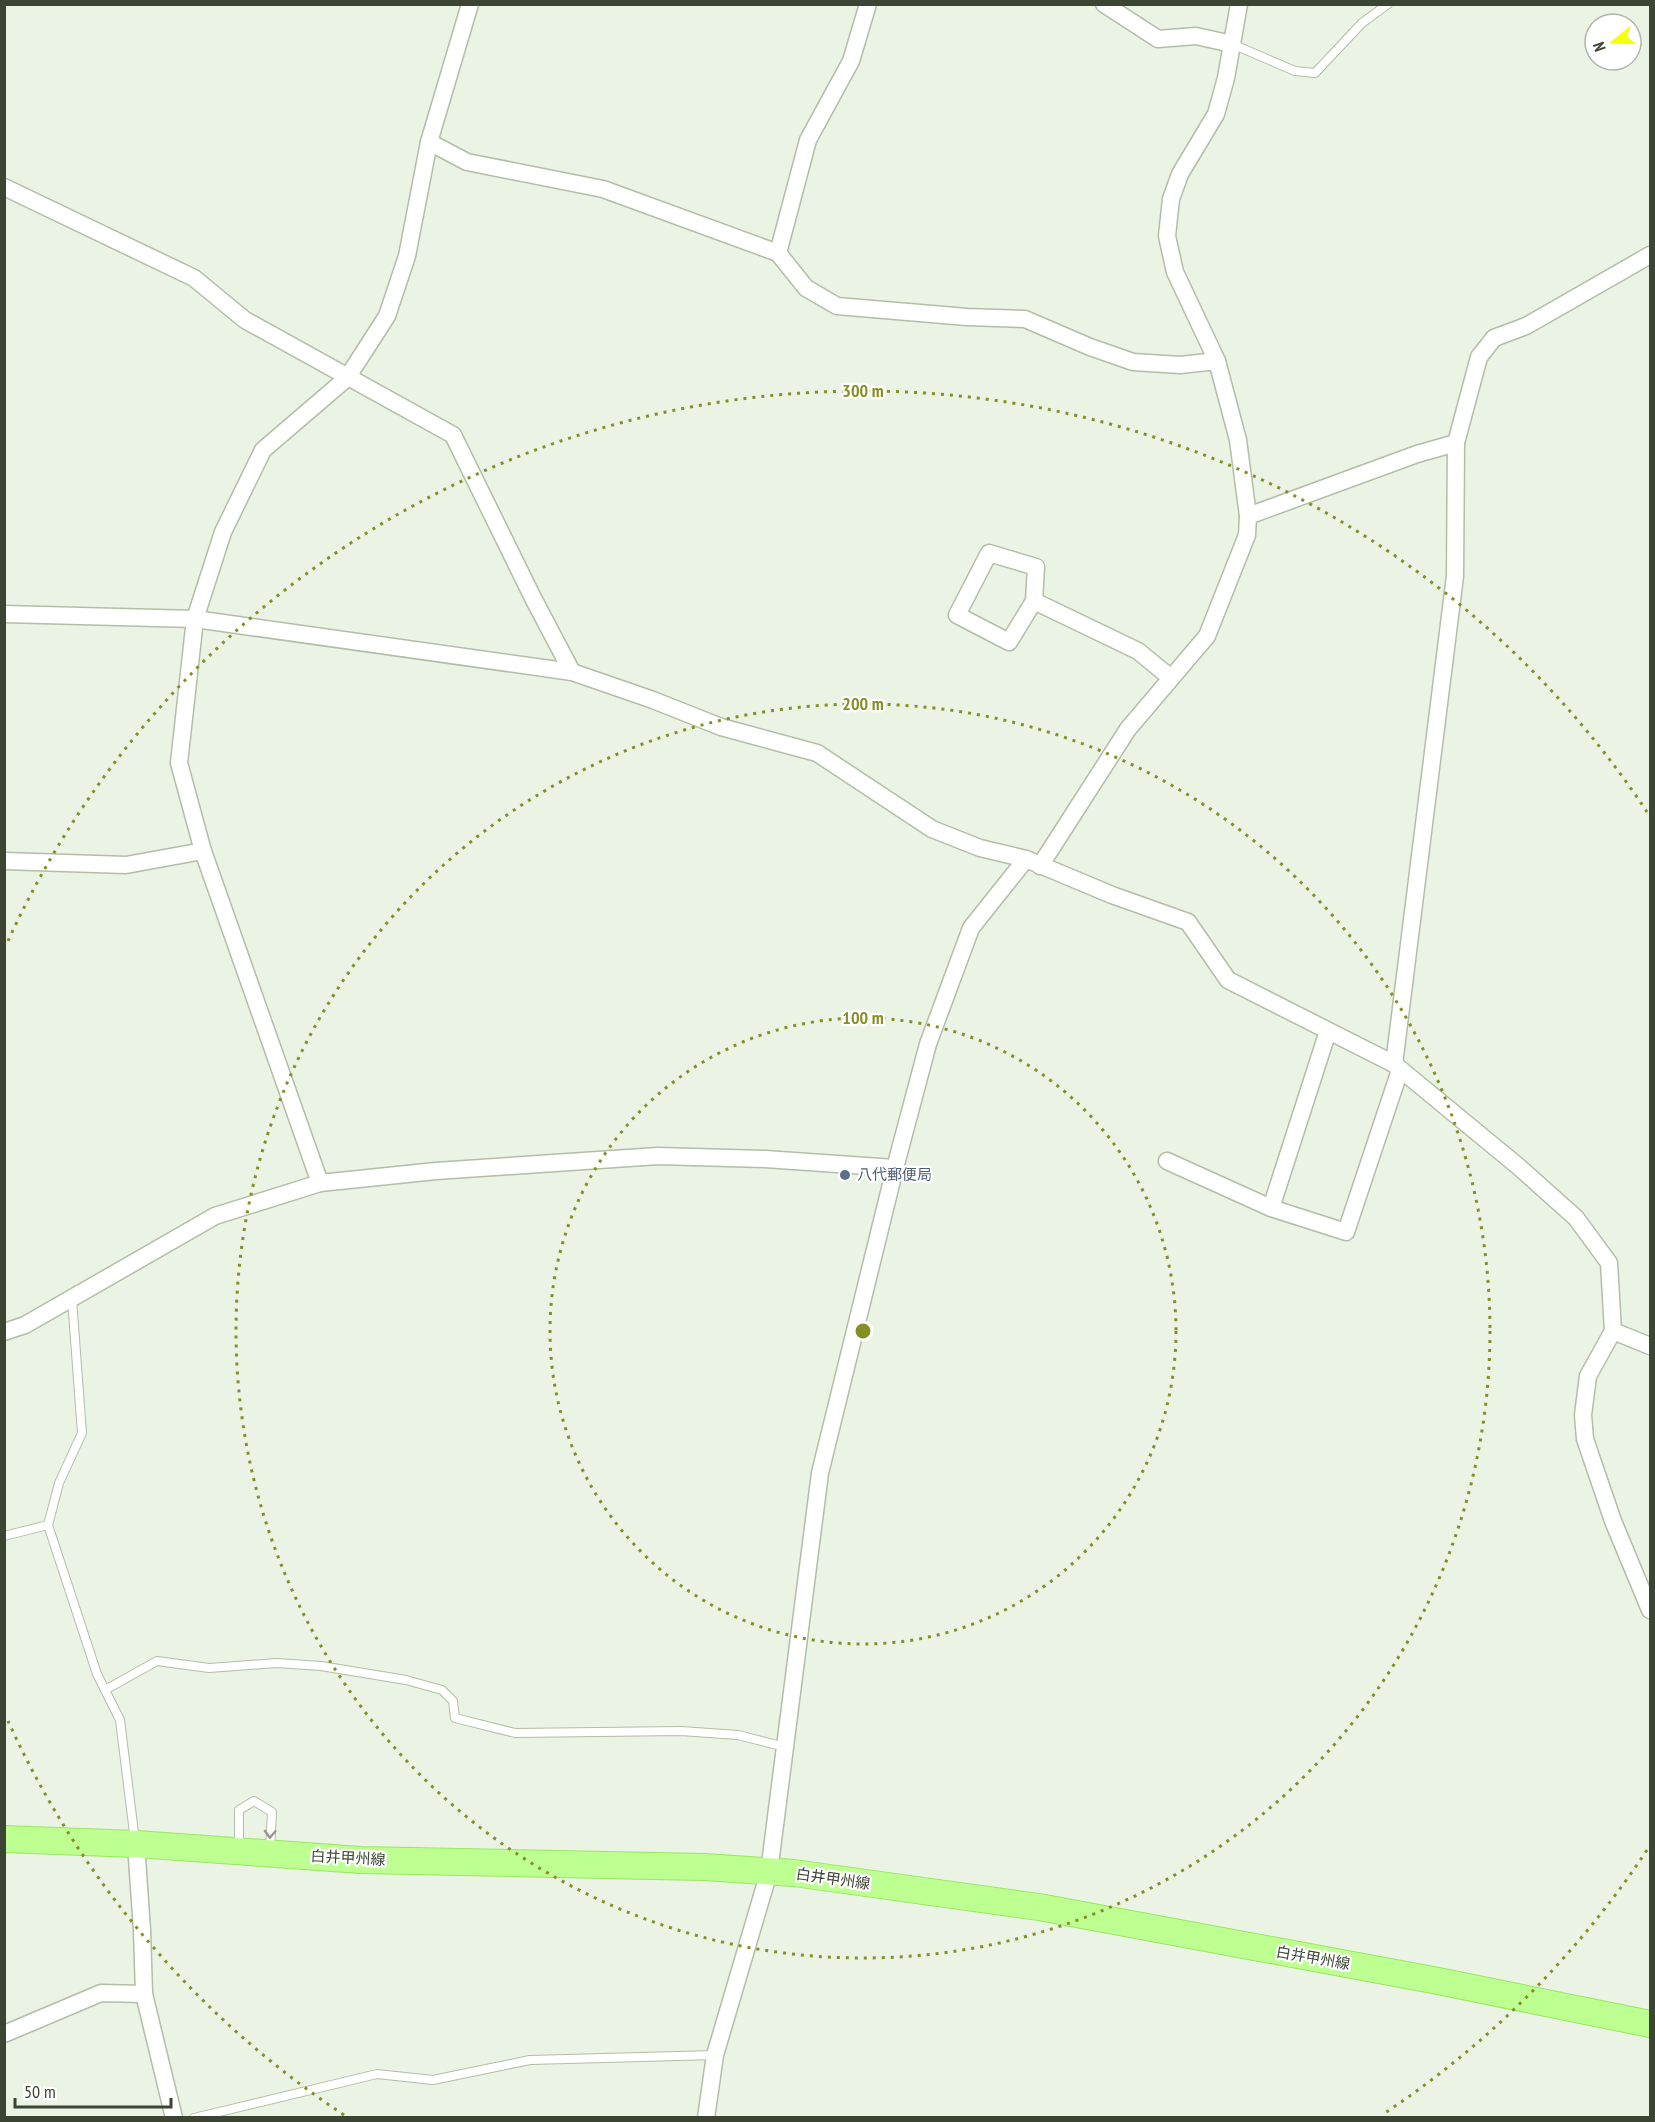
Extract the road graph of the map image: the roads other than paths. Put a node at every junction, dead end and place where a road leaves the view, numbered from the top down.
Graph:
1 (470, 4) edge
2 (868, 4) edge
3 (1104, 4) edge
4 (1239, 4) edge
5 (1388, 4) edge
6 (1232, 44) junction
7 (429, 142) junction
8 (4, 187) edge
9 (778, 253) junction
10 (1650, 255) edge
11 (1216, 361) junction
12 (347, 378) junction
13 (1456, 443) junction
14 (1248, 516) junction
15 (1034, 601) junction
16 (4, 614) edge
17 (195, 619) junction
18 (572, 672) junction
19 (1171, 678) junction
20 (203, 850) junction
21 (4, 861) edge
22 (1033, 862) junction
23 (1328, 1030) junction
24 (1397, 1067) junction
25 (1167, 1161) dead end
26 (895, 1168) junction
27 (320, 1183) junction
28 (1272, 1208) junction
29 (72, 1299) junction
30 (1613, 1331) junction
31 (4, 1332) edge
32 (1650, 1346) edge
33 (48, 1525) junction
34 (4, 1536) edge
35 (1650, 1610) edge
36 (105, 1690) junction
37 (785, 1747) junction
38 (4, 1839) edge
39 (136, 1844) junction
40 (239, 1851) junction
41 (270, 1853) junction
42 (769, 1872) junction
43 (144, 1994) junction
44 (1650, 2024) edge
45 (4, 2034) edge
46 (715, 2055) junction
47 (174, 2118) edge
48 (194, 2118) edge
49 (706, 2118) edge

1 - 7 street
2 - 9 street
3 - 6 street
4 - 6 street
5 - 6 lane
6 - 11 street
7 - 9 street
7 - 12 street
8 - 12 street
9 - 11 street
10 - 13 street
11 - 14 street
12 - 17 street
12 - 18 street
13 - 14 street
13 - 24 street
14 - 19 street
15 - 15 street
15 - 19 street
16 - 17 street
17 - 18 street
17 - 20 street
18 - 22 street
19 - 22 street
20 - 21 street
20 - 27 street
22 - 23 street
22 - 26 street
23 - 24 street
23 - 28 street
24 - 28 street
24 - 30 street
25 - 28 street
26 - 27 street
26 - 37 street
27 - 29 street
29 - 31 street
29 - 33 lane
30 - 32 street
30 - 35 street
33 - 34 lane
33 - 36 lane
36 - 37 lane
36 - 39 lane
37 - 42 street
38 - 39 main road, 白井甲州線
39 - 40 main road, 白井甲州線
39 - 43 street
40 - 41 main road, 白井甲州線
40 -> 41 lane
41 - 42 main road, 白井甲州線
42 - 44 main road, 白井甲州線
42 - 46 street
43 - 45 street
43 - 47 street
46 - 48 lane
46 - 49 street

